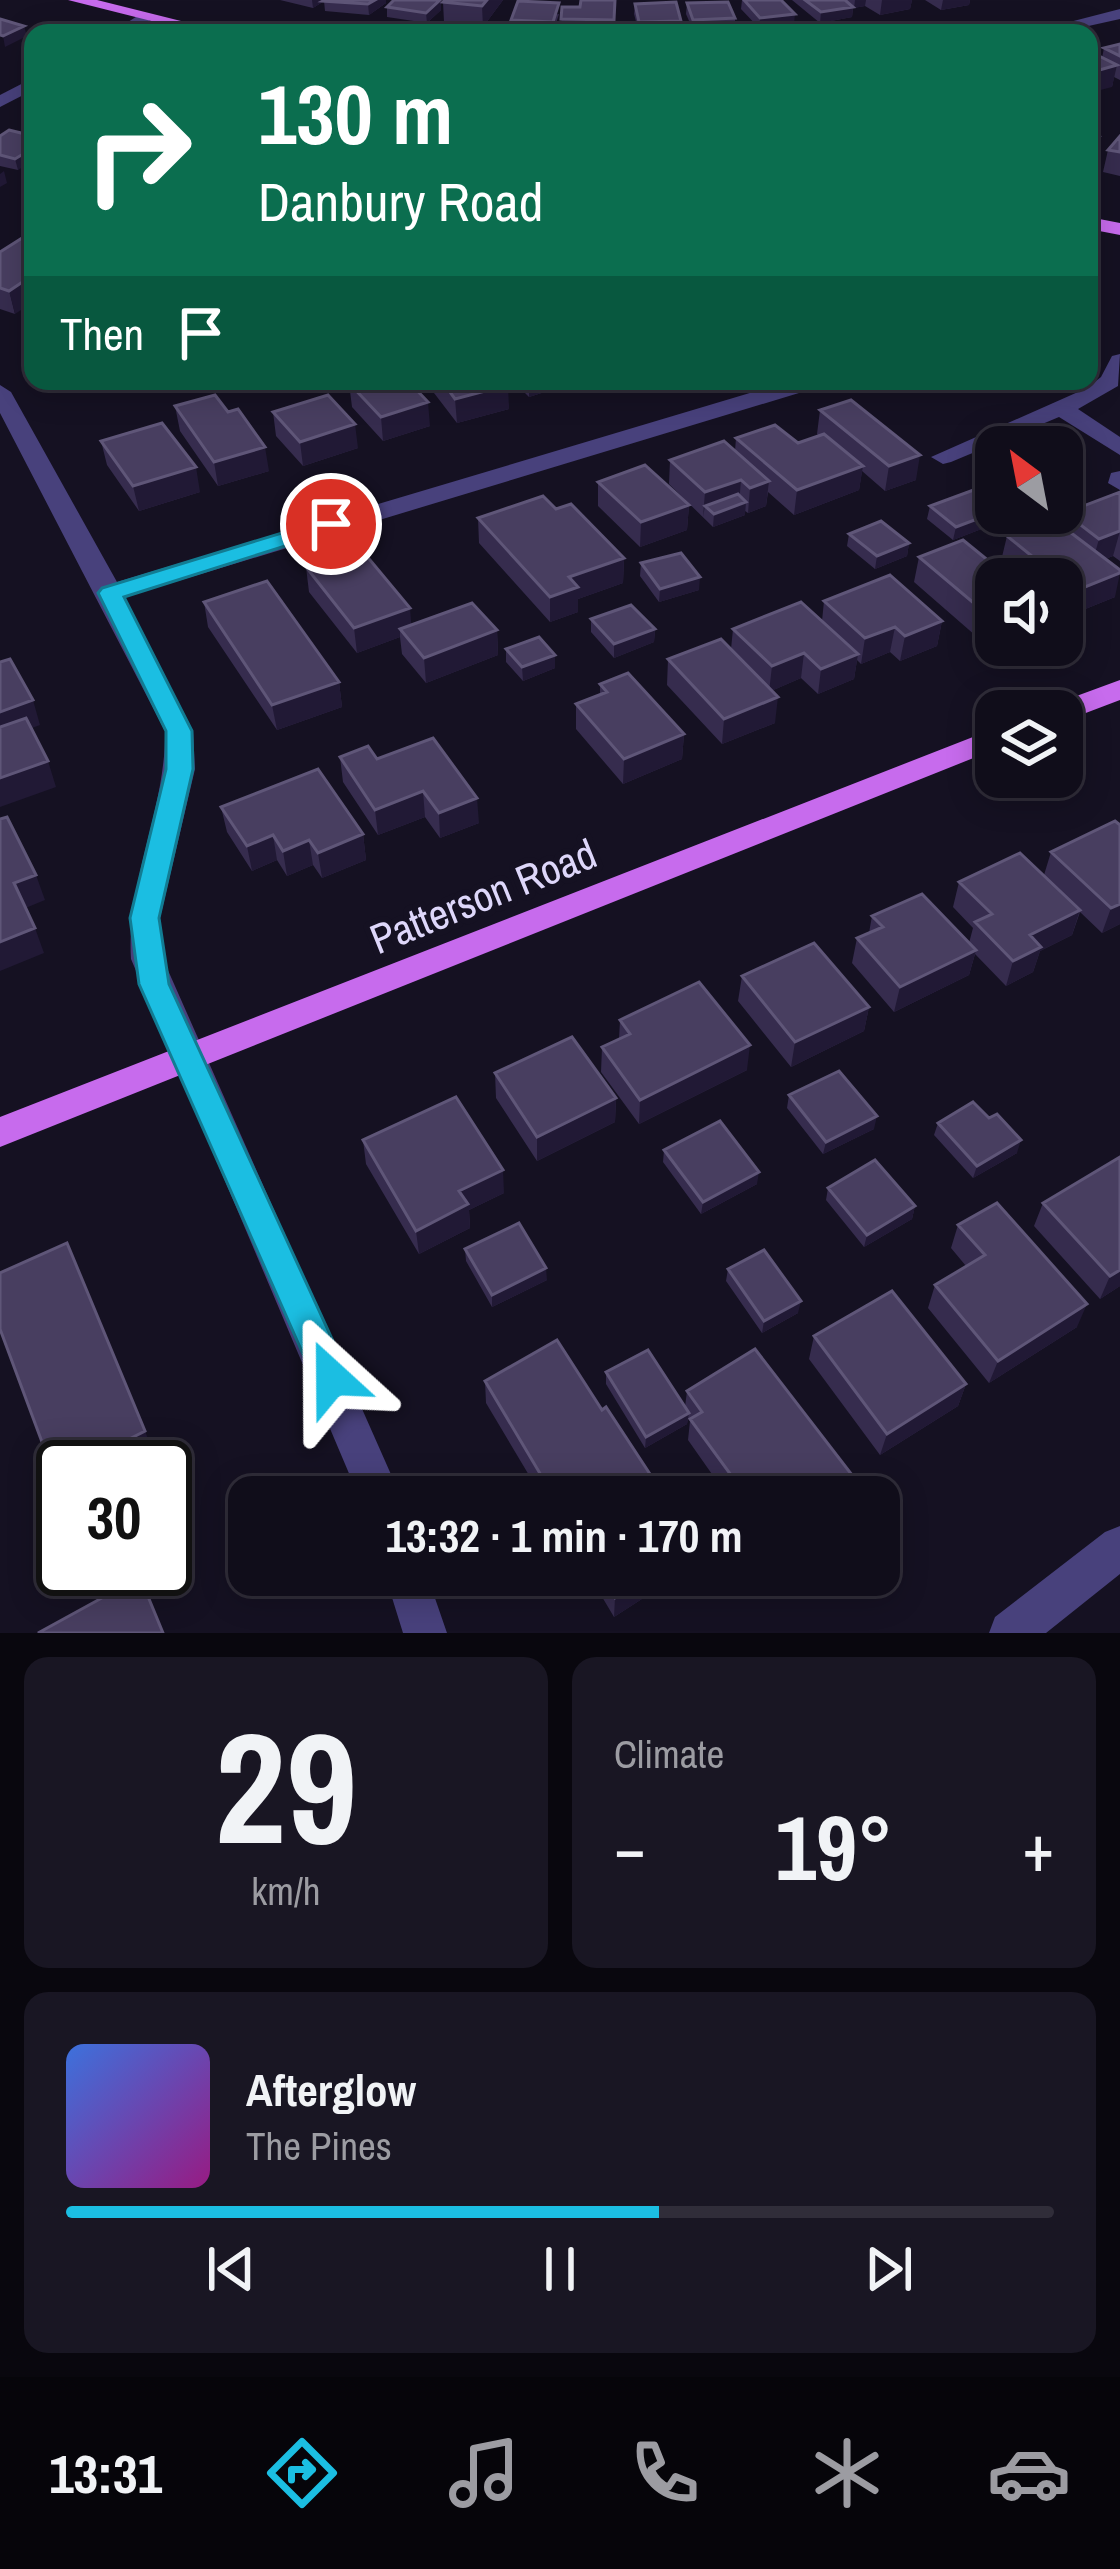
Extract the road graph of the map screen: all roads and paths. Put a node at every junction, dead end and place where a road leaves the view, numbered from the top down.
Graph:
1 (76, 0) edge
2 (1074, 0) edge
3 (149, 8) edge
4 (1113, 16) edge
5 (195, 24) edge
6 (1076, 24) edge
7 (1120, 362) edge
8 (1098, 389) edge
9 (784, 390) edge
10 (1096, 390) edge
11 (0, 392) edge
12 (1063, 409) junction
13 (1114, 434) edge
14 (943, 457) dead end
15 (110, 593) junction
16 (1120, 689) edge
17 (1083, 704) edge
18 (975, 746) edge
19 (190, 1057) junction
20 (0, 1132) edge
21 (371, 1476) edge
22 (1120, 1547) edge
23 (413, 1596) edge
24 (425, 1633) edge
25 (1011, 1633) edge

1 - 3 main road
2 - 4 street
3 - 5 main road
4 - 6 street
7 - 8 street
9 - 15 street
10 - 12 street
11 - 15 street
12 - 13 street
12 - 14 street
15 - 19 street
16 - 17 main road
18 - 19 main road, Patterson Road
19 - 20 main road, Patterson Road
19 - 21 street
22 - 25 street
23 - 24 street

